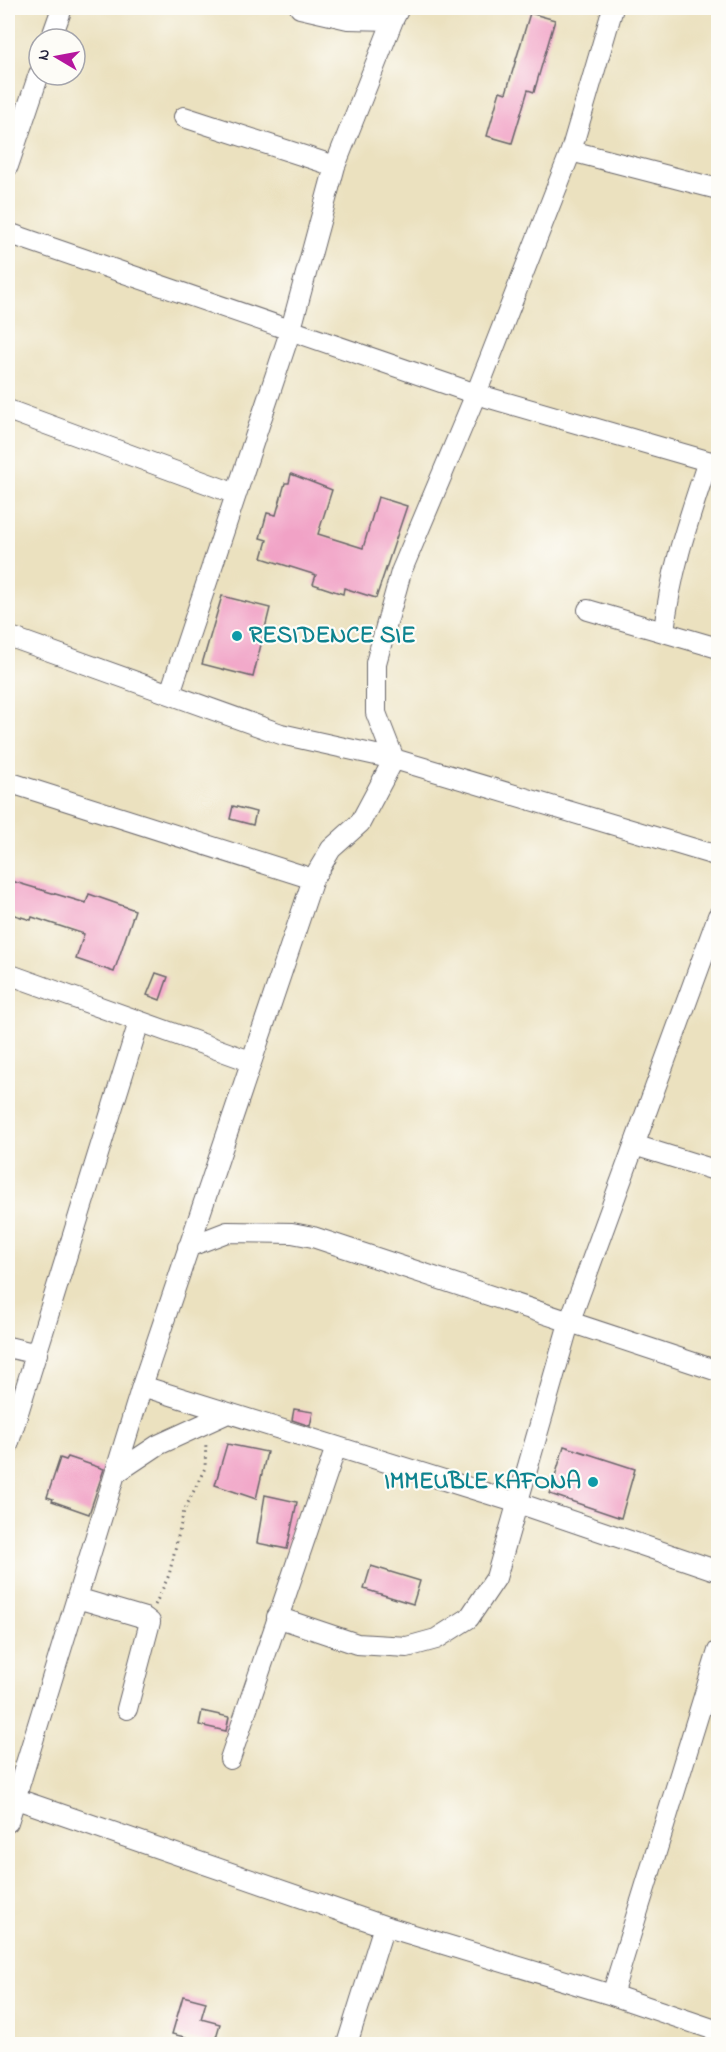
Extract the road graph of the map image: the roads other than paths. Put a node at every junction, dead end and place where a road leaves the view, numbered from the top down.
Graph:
1 (62, 8) edge
2 (300, 8) edge
3 (613, 8) edge
4 (396, 14) edge
5 (55, 27) edge
6 (35, 87) edge
7 (184, 117) dead end
8 (571, 152) junction
9 (8, 166) edge
10 (335, 166) junction
11 (718, 189) edge
12 (8, 233) edge
13 (291, 329) junction
14 (476, 394) junction
15 (8, 410) edge
16 (713, 463) edge
17 (236, 494) junction
18 (588, 610) dead end
19 (664, 632) junction
20 (8, 636) edge
21 (718, 648) edge
22 (171, 693) junction
23 (394, 759) junction
24 (8, 782) edge
25 (718, 856) edge
26 (313, 879) junction
27 (718, 916) edge
28 (8, 974) edge
29 (139, 1022) junction
30 (250, 1061) junction
31 (634, 1145) junction
32 (718, 1171) edge
33 (188, 1247) junction
34 (569, 1323) junction
35 (8, 1347) edge
36 (38, 1354) junction
37 (718, 1371) edge
38 (142, 1386) junction
39 (228, 1413) junction
40 (8, 1445) edge
41 (336, 1446) junction
42 (116, 1473) junction
43 (518, 1503) junction
44 (718, 1571) edge
45 (77, 1598) junction
46 (277, 1617) junction
47 (718, 1651) edge
48 (128, 1709) dead end
49 (230, 1759) dead end
50 (11, 1798) edge
51 (8, 1822) edge
52 (384, 1926) junction
53 (612, 1995) junction
54 (718, 2031) edge
55 (346, 2044) edge

1 - 5 street
2 - 4 street
3 - 8 street
4 - 10 street
6 - 9 street
7 - 10 street
8 - 11 street
8 - 14 street
10 - 13 street
12 - 13 street
13 - 14 street
13 - 17 street
14 - 16 street
14 - 23 street
15 - 17 street
16 - 19 street
17 - 22 street
18 - 19 street
19 - 21 street
20 - 22 street
22 - 23 street
23 - 25 street
23 - 26 street
24 - 26 street
26 - 30 street
27 - 31 street
28 - 29 street
29 - 30 street
29 - 36 street
30 - 33 street
31 - 32 street
31 - 34 street
33 - 34 street
33 - 38 street
34 - 37 street
34 - 43 street
35 - 36 street
36 - 40 street
38 - 39 street
38 - 42 street
39 - 41 street
39 - 42 street
41 - 43 street
41 - 46 street
42 - 45 street
43 - 44 street
43 - 46 street
45 - 48 street
45 - 50 street
46 - 49 street
47 - 53 street
50 - 51 street
50 - 52 street
52 - 53 street
52 - 55 street
53 - 54 street

